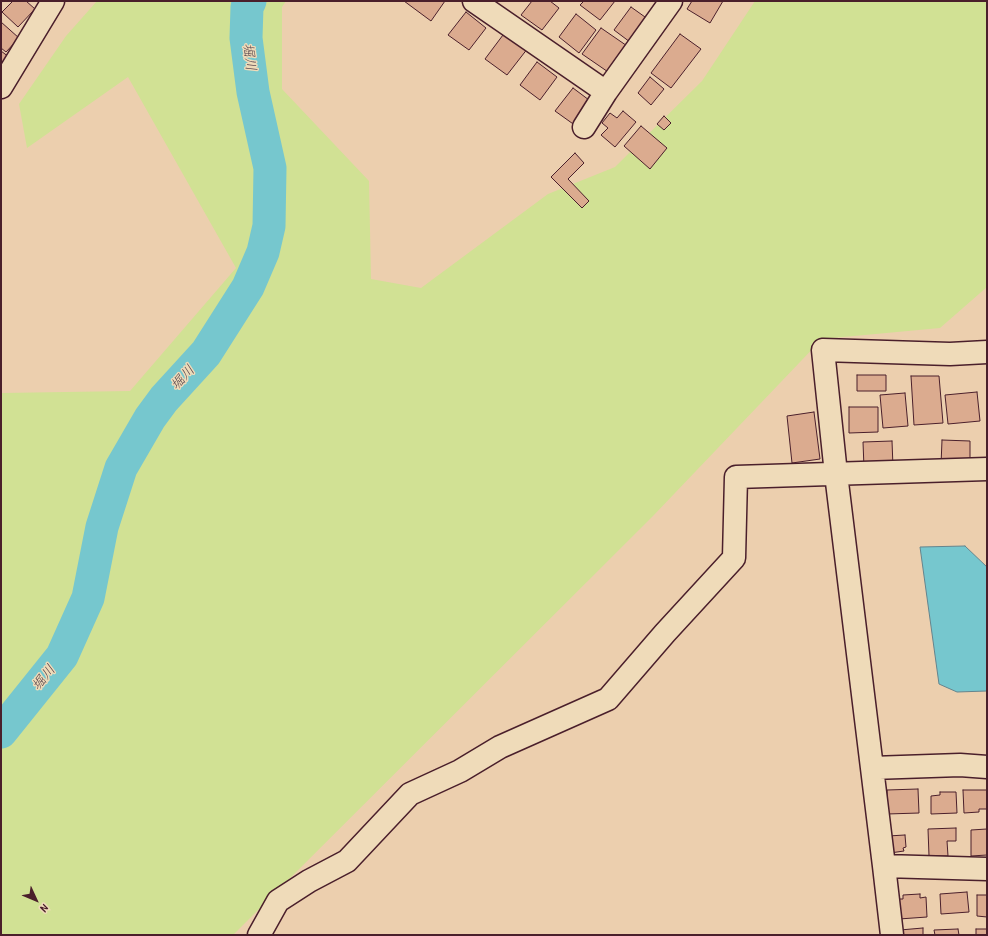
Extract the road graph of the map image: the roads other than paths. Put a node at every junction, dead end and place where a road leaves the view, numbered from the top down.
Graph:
1 (53, 1) edge
2 (474, 1) edge
3 (664, 3) edge
4 (1, 87) edge
5 (606, 92) junction
6 (584, 127) dead end
7 (987, 352) edge
8 (987, 469) edge
9 (836, 474) junction
10 (987, 767) edge
11 (872, 768) junction
12 (884, 866) junction
13 (987, 869) edge
14 (259, 935) edge
15 (892, 935) edge

1 - 4 street
2 - 5 street
3 - 5 street
5 - 6 street
7 - 9 street
8 - 9 street
9 - 11 street
9 - 14 street
10 - 11 street
11 - 12 street
12 - 13 street
12 - 15 street

